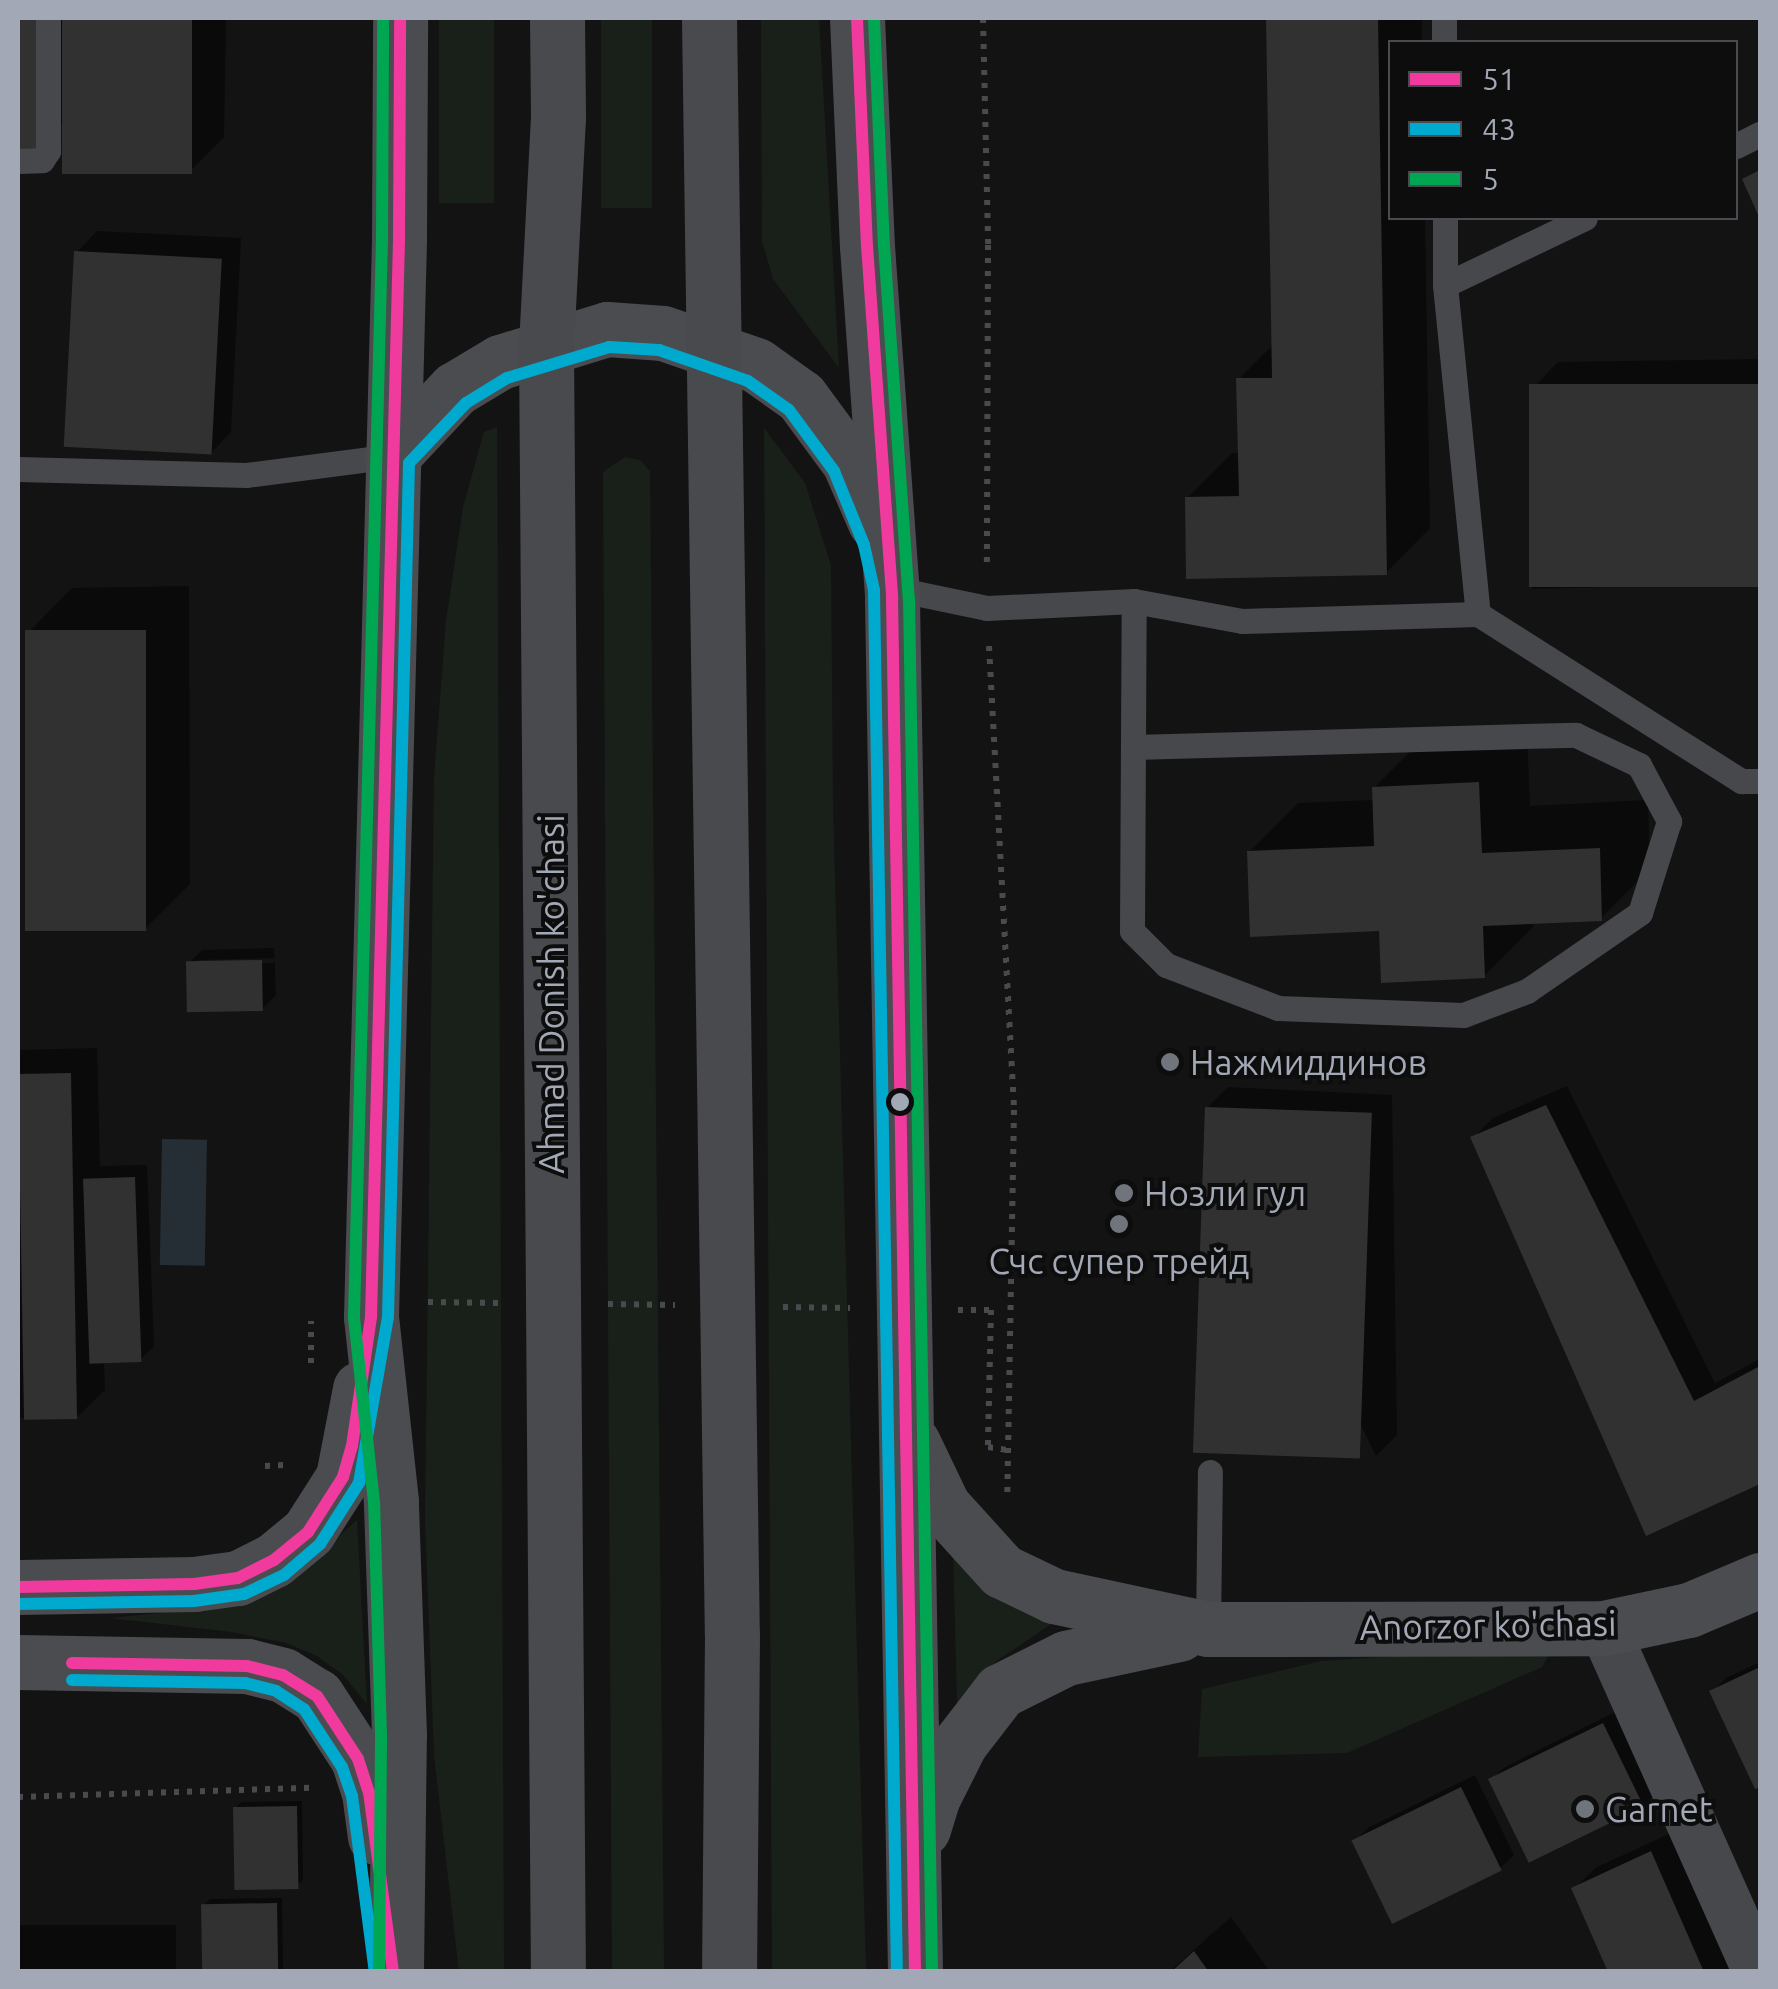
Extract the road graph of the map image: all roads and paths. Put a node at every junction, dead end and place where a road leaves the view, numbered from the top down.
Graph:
1 (48, 18) edge
2 (400, 18) edge
3 (557, 18) edge
4 (710, 18) edge
5 (857, 18) edge
6 (982, 18) edge
7 (18, 161) edge
8 (1445, 220) edge
9 (1582, 220) edge
10 (1445, 284) junction
11 (546, 345) junction
12 (712, 348) junction
13 (392, 456) junction
14 (18, 469) edge
15 (892, 588) junction
16 (1134, 601) junction
17 (987, 608) junction
18 (1478, 614) junction
19 (1133, 746) junction
20 (1760, 781) edge
21 (512, 1303) dead end
22 (592, 1304) dead end
23 (692, 1306) dead end
24 (772, 1307) dead end
25 (852, 1308) dead end
26 (391, 1309) junction
27 (952, 1310) dead end
28 (906, 1422) junction
29 (1008, 1450) junction
30 (1210, 1472) dead end
31 (1007, 1498) dead end
32 (1760, 1580) edge
33 (18, 1587) edge
34 (1604, 1628) junction
35 (1208, 1629) junction
36 (18, 1662) edge
37 (314, 1788) dead end
38 (18, 1797) edge
39 (913, 1861) junction
40 (394, 1972) edge
41 (558, 1972) edge
42 (730, 1972) edge
43 (915, 1972) edge
44 (1758, 1972) edge

1 - 7 lane
2 - 13 main road
3 - 11 main road, Ahmad Donish ko'chasi
4 - 12 main road
5 - 15 main road
6 - 17 path
8 - 10 lane
9 - 10 lane
10 - 18 lane
11 - 12 main road
11 - 13 main road
11 - 41 main road, Ahmad Donish ko'chasi
12 - 15 main road
12 - 42 main road
13 - 14 lane
13 - 26 main road
15 - 17 lane
15 - 28 main road
16 - 17 lane
16 - 18 lane
16 - 19 lane
17 - 29 path
18 - 20 lane
19 - 19 lane
21 - 26 path
22 - 23 path
24 - 25 path
26 - 33 main road
26 - 40 main road
27 - 29 path
28 - 35 main road, Anorzor ko'chasi
28 - 39 main road
29 - 31 path
30 - 35 lane
32 - 34 main road, Anorzor ko'chasi
34 - 35 main road, Anorzor ko'chasi
34 - 44 street
35 - 39 main road, Anorzor ko'chasi
36 - 40 main road
37 - 38 path
39 - 43 main road

